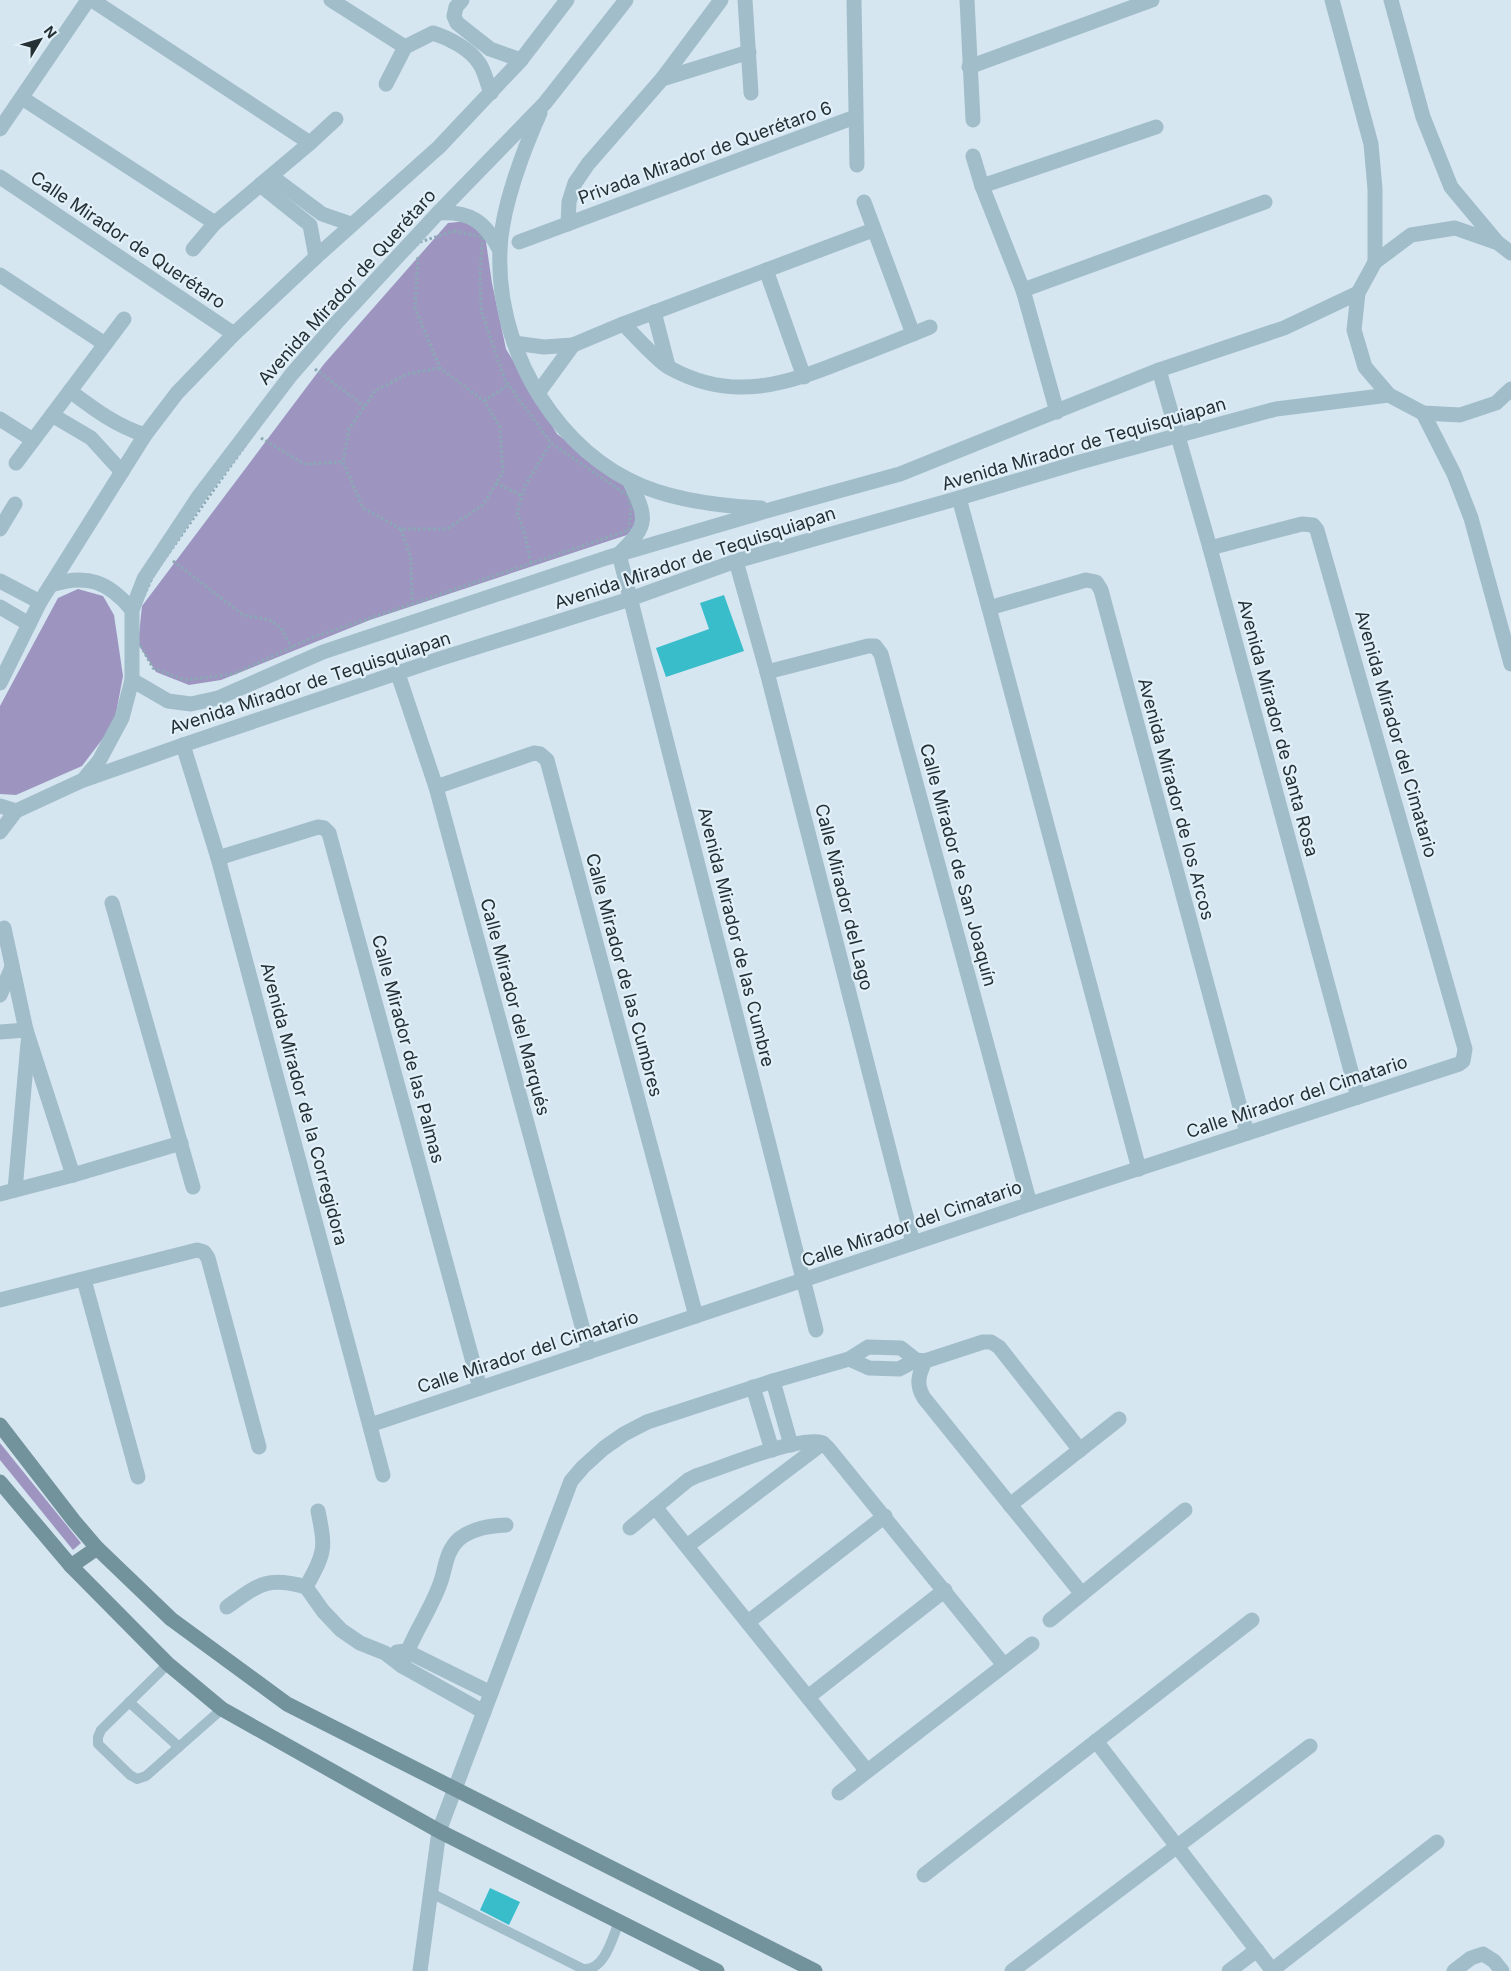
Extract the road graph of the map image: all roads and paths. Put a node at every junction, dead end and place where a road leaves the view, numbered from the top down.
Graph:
1 (90, 0) edge
2 (331, 0) edge
3 (462, 0) edge
4 (566, 0) edge
5 (626, 0) edge
6 (721, 0) edge
7 (745, 0) edge
8 (854, 0) edge
9 (967, 0) edge
10 (1152, 0) edge
11 (1332, 0) edge
12 (1391, 0) edge
13 (405, 47) junction
14 (490, 49) junction
15 (750, 52) junction
16 (521, 60) junction
17 (479, 63) junction
18 (969, 67) junction
19 (662, 78) junction
20 (386, 84) dead end
21 (491, 93) junction
22 (751, 93) dead end
23 (22, 98) junction
24 (545, 103) junction
25 (855, 118) junction
26 (336, 119) dead end
27 (973, 120) dead end
28 (1156, 127) dead end
29 (0, 129) edge
30 (310, 143) junction
31 (973, 156) dead end
32 (857, 165) dead end
33 (0, 177) edge
34 (266, 181) junction
35 (982, 186) junction
36 (864, 202) dead end
37 (1265, 202) dead end
38 (438, 213) junction
39 (322, 214) junction
40 (215, 223) junction
41 (351, 224) junction
42 (568, 224) junction
43 (310, 225) junction
44 (874, 230) junction
45 (420, 242) junction
46 (520, 242) dead end
47 (1498, 243) junction
48 (193, 249) dead end
49 (500, 249) junction
50 (1511, 253) edge
51 (316, 256) junction
52 (1375, 262) junction
53 (766, 270) junction
54 (0, 275) edge
55 (1023, 290) junction
56 (1358, 293) junction
57 (654, 312) junction
58 (124, 319) dead end
59 (623, 324) junction
60 (930, 327) dead end
61 (234, 334) junction
62 (913, 334) junction
63 (514, 343) junction
64 (105, 344) junction
65 (573, 345) junction
66 (309, 364) junction
67 (668, 367) junction
68 (440, 368) junction
69 (1159, 370) junction
70 (804, 377) junction
71 (508, 385) junction
72 (1511, 389) edge
73 (70, 391) junction
74 (538, 393) junction
75 (1389, 396) junction
76 (484, 401) junction
77 (364, 406) junction
78 (1057, 412) junction
79 (1423, 413) junction
80 (52, 414) junction
81 (0, 419) edge
82 (110, 420) junction
83 (254, 433) junction
84 (145, 435) junction
85 (1179, 436) junction
86 (33, 440) junction
87 (97, 442) junction
88 (551, 444) junction
89 (343, 462) junction
90 (16, 464) dead end
91 (122, 472) junction
92 (629, 480) junction
93 (496, 483) junction
94 (522, 496) junction
95 (959, 498) junction
96 (15, 504) dead end
97 (773, 509) junction
98 (0, 529) edge
99 (401, 529) junction
100 (1210, 548) junction
101 (619, 554) junction
102 (166, 556) junction
103 (736, 561) junction
104 (531, 563) junction
105 (0, 580) edge
106 (51, 585) junction
107 (630, 599) junction
108 (40, 602) junction
109 (412, 604) junction
110 (0, 607) edge
111 (990, 608) junction
112 (132, 610) junction
113 (29, 624) junction
114 (292, 648) junction
115 (1511, 664) edge
116 (767, 672) junction
117 (398, 674) junction
118 (132, 680) junction
119 (0, 683) edge
120 (182, 745) junction
121 (81, 781) junction
122 (436, 787) junction
123 (0, 806) edge
124 (16, 811) junction
125 (0, 832) edge
126 (218, 858) junction
127 (112, 902) dead end
128 (4, 928) dead end
129 (12, 967) junction
130 (0, 995) edge
131 (0, 1032) edge
132 (27, 1034) junction
133 (1464, 1058) joint
134 (1358, 1097) junction
135 (1247, 1133) junction
136 (181, 1143) junction
137 (1139, 1170) junction
138 (73, 1175) junction
139 (194, 1187) dead end
140 (7, 1192) edge
141 (1030, 1204) junction
142 (913, 1243) junction
143 (84, 1280) junction
144 (804, 1280) junction
145 (0, 1300) edge
146 (696, 1316) junction
147 (816, 1330) dead end
148 (589, 1352) junction
149 (849, 1359) junction
150 (920, 1361) junction
151 (773, 1380) junction
152 (753, 1387) junction
153 (480, 1388) junction
154 (1119, 1419) dead end
155 (0, 1425) edge
156 (370, 1425) junction
157 (823, 1443) junction
158 (790, 1445) junction
159 (259, 1447) dead end
160 (772, 1450) junction
161 (1080, 1450) junction
162 (383, 1475) dead end
163 (138, 1478) dead end
164 (0, 1482) edge
165 (1010, 1505) junction
166 (655, 1507) junction
167 (1185, 1510) dead end
168 (318, 1511) dead end
169 (885, 1516) junction
170 (506, 1526) dead end
171 (630, 1528) dead end
172 (687, 1546) junction
173 (97, 1548) junction
174 (71, 1566) junction
175 (306, 1587) junction
176 (945, 1590) junction
177 (1082, 1594) junction
178 (227, 1607) dead end
179 (1050, 1620) dead end
180 (1252, 1620) dead end
181 (748, 1622) junction
182 (1032, 1644) dead end
183 (404, 1659) junction
184 (168, 1664) junction
185 (1004, 1665) junction
186 (491, 1693) junction
187 (808, 1698) junction
188 (129, 1702) junction
189 (222, 1709) junction
190 (484, 1712) junction
191 (1096, 1741) junction
192 (1310, 1746) dead end
193 (179, 1747) junction
194 (867, 1771) junction
195 (455, 1788) junction
196 (839, 1793) dead end
197 (439, 1831) junction
198 (1438, 1842) dead end
199 (1177, 1846) junction
200 (924, 1875) dead end
201 (431, 1893) junction
202 (619, 1922) junction
203 (1257, 1950) junction
204 (1271, 1970) edge
205 (420, 1971) edge
206 (717, 1971) edge
207 (815, 1971) edge
208 (1012, 1971) edge
209 (1229, 1971) edge
210 (1454, 1971) edge
211 (1502, 1971) edge

1 - 23 street
1 - 30 street
2 - 13 street
3 - 14 street
4 - 16 street, Avenida Mirador de Querétaro
5 - 24 street, Avenida Mirador de Querétaro
6 - 19 street, Privada Mirador de Querétaro 6
7 - 15 street
8 - 25 street, Privada Mirador de Querétaro 6
9 - 18 street
10 - 18 street
11 - 52 street
12 - 47 street
13 - 17 street
13 - 20 street
14 - 16 street
14 - 17 street
15 - 19 street
15 - 22 street
16 - 21 street, Avenida Mirador de Querétaro
17 - 21 street
18 - 27 street
19 - 42 street, Privada Mirador de Querétaro 6
21 - 41 street, Avenida Mirador de Querétaro
23 - 29 street
23 - 40 street
24 - 38 street, Avenida Mirador de Querétaro
24 - 49 street
25 - 32 street, Privada Mirador de Querétaro 6
25 - 42 street, Privada Mirador de Querétaro 6
26 - 30 street
28 - 35 street
30 - 34 street
31 - 35 street
33 - 61 street, Calle Mirador de Querétaro
34 - 39 street
34 - 40 street
34 - 43 street
35 - 55 street
36 - 44 street
37 - 55 street
38 - 49 street
38 - 112 street, Avenida Mirador de Querétaro
39 - 41 street
39 - 43 street
40 - 48 street
41 - 51 street, Avenida Mirador de Querétaro
42 - 46 street, Privada Mirador de Querétaro 6
43 - 51 street
44 - 53 street
44 - 62 street
45 - 66 path
45 - 68 path
45 - 71 path
47 - 50 street
47 - 52 street
49 - 63 street
51 - 61 street, Avenida Mirador de Querétaro
52 - 56 street
53 - 57 street
53 - 70 street
54 - 64 street
55 - 78 street
56 - 69 street, Avenida Mirador de Tequisquiapan
56 - 75 street
57 - 59 street
57 - 67 street
58 - 64 street
59 - 65 street
59 - 67 street
60 - 62 street
61 - 84 street, Avenida Mirador de Querétaro
62 - 70 street
63 - 65 street
63 - 74 street
64 - 73 street
65 - 74 street
66 - 77 path
66 - 83 path
67 - 70 street
68 - 76 path
68 - 77 path
69 - 78 street, Avenida Mirador de Tequisquiapan
69 - 85 street, Avenida Mirador de Santa Rosa
71 - 76 path
71 - 88 path
72 - 79 street
73 - 80 street
73 - 82 street
74 - 92 street
75 - 79 street
75 - 85 street, Avenida Mirador de Tequisquiapan
76 - 93 path
77 - 89 path
78 - 97 street, Avenida Mirador de Tequisquiapan
79 - 115 street
80 - 86 street
80 - 87 street
81 - 86 street
82 - 84 street
82 - 87 street
83 - 89 path
83 - 102 path
84 - 91 street, Avenida Mirador de Querétaro
85 - 95 street, Avenida Mirador de Tequisquiapan
85 - 100 street, Avenida Mirador de Santa Rosa
86 - 90 street
87 - 91 street
88 - 94 path
88 - 104 path
89 - 99 path
91 - 106 street, Avenida Mirador de Querétaro
92 - 97 street
92 - 101 street
93 - 94 path
93 - 99 path
94 - 104 path
95 - 103 street, Avenida Mirador de Tequisquiapan
95 - 111 street
96 - 98 street
97 - 101 street, Avenida Mirador de Tequisquiapan
99 - 109 path
100 - 133 street, Avenida Mirador del Cimatario
100 - 134 street, Avenida Mirador de Santa Rosa
101 - 107 street, Avenida Mirador de las Cumbre
101 - 118 street, Avenida Mirador de Tequisquiapan
102 - 114 path
102 - 114 path
103 - 107 street, Avenida Mirador de Tequisquiapan
103 - 116 street, Calle Mirador del Lago
104 - 109 path
105 - 108 street
106 - 108 street, Avenida Mirador de Querétaro
106 - 112 street
107 - 117 street, Avenida Mirador de Tequisquiapan
107 - 144 street, Avenida Mirador de las Cumbre
108 - 113 street, Avenida Mirador de Querétaro
109 - 114 path
110 - 113 street
111 - 135 street, Avenida Mirador de los Arcos
111 - 137 street
112 - 118 street, Avenida Mirador de Querétaro
113 - 119 street, Avenida Mirador de Querétaro
116 - 141 street, Calle Mirador de San Joaquín
116 - 142 street, Calle Mirador del Lago
117 - 120 street, Avenida Mirador de Tequisquiapan
117 - 122 street, Calle Mirador del Marqués
118 - 121 street, Avenida Mirador de Querétaro
120 - 121 street, Avenida Mirador de Tequisquiapan
120 - 126 street, Avenida Mirador de la Corregidora
121 - 124 street, Avenida Mirador de Querétaro
122 - 146 street, Calle Mirador de las Cumbres
122 - 148 street, Calle Mirador del Marqués
123 - 124 street
124 - 125 street, Avenida Mirador de Querétaro
126 - 153 street, Calle Mirador de las Palmas
126 - 156 street, Avenida Mirador de la Corregidora
127 - 136 street
128 - 129 street
129 - 130 street
129 - 132 street
131 - 132 street
132 - 138 street
132 - 140 street
133 - 134 street, Calle Mirador del Cimatario
134 - 135 street, Calle Mirador del Cimatario
135 - 137 street, Calle Mirador del Cimatario
136 - 138 street
136 - 139 street
137 - 141 street, Calle Mirador del Cimatario
138 - 140 street
141 - 142 street, Calle Mirador del Cimatario
142 - 144 street, Calle Mirador del Cimatario
143 - 145 street
143 - 159 street
143 - 163 street
144 - 146 street, Calle Mirador del Cimatario
144 - 147 street, Avenida Mirador de las Cumbre
146 - 148 street, Calle Mirador del Cimatario
148 - 153 street, Calle Mirador del Cimatario
149 - 150 street
149 - 150 street
149 - 151 street
150 - 161 street
150 - 165 street
151 - 152 street
151 - 158 street
152 - 160 street
152 - 186 street
153 - 156 street, Calle Mirador del Cimatario
154 - 161 street
155 - 173 street
156 - 162 street, Avenida Mirador de la Corregidora
157 - 158 street
157 - 169 street
157 - 172 street
158 - 160 street
160 - 166 street
161 - 165 street
164 - 174 street
165 - 177 street
166 - 171 street
166 - 172 street
167 - 177 street
168 - 175 street
169 - 176 street
169 - 181 street
170 - 183 street
172 - 181 street
173 - 174 street
173 - 195 street
174 - 184 street
175 - 178 street
175 - 183 street
176 - 185 street
176 - 187 street
177 - 179 street
180 - 191 street
181 - 187 street
182 - 185 street
183 - 186 street
183 - 190 street
184 - 188 lane
184 - 189 street
185 - 194 street
186 - 190 street
187 - 194 street
188 - 193 lane
188 - 193 lane
189 - 193 lane
189 - 197 street
190 - 195 street
191 - 199 street
191 - 200 street
192 - 199 street
194 - 196 street
195 - 197 street
195 - 207 street
197 - 201 street
197 - 202 street
198 - 204 street
199 - 203 street
199 - 208 street
201 - 202 lane
201 - 205 street
202 - 206 street
203 - 204 street
203 - 209 street
210 - 211 street

